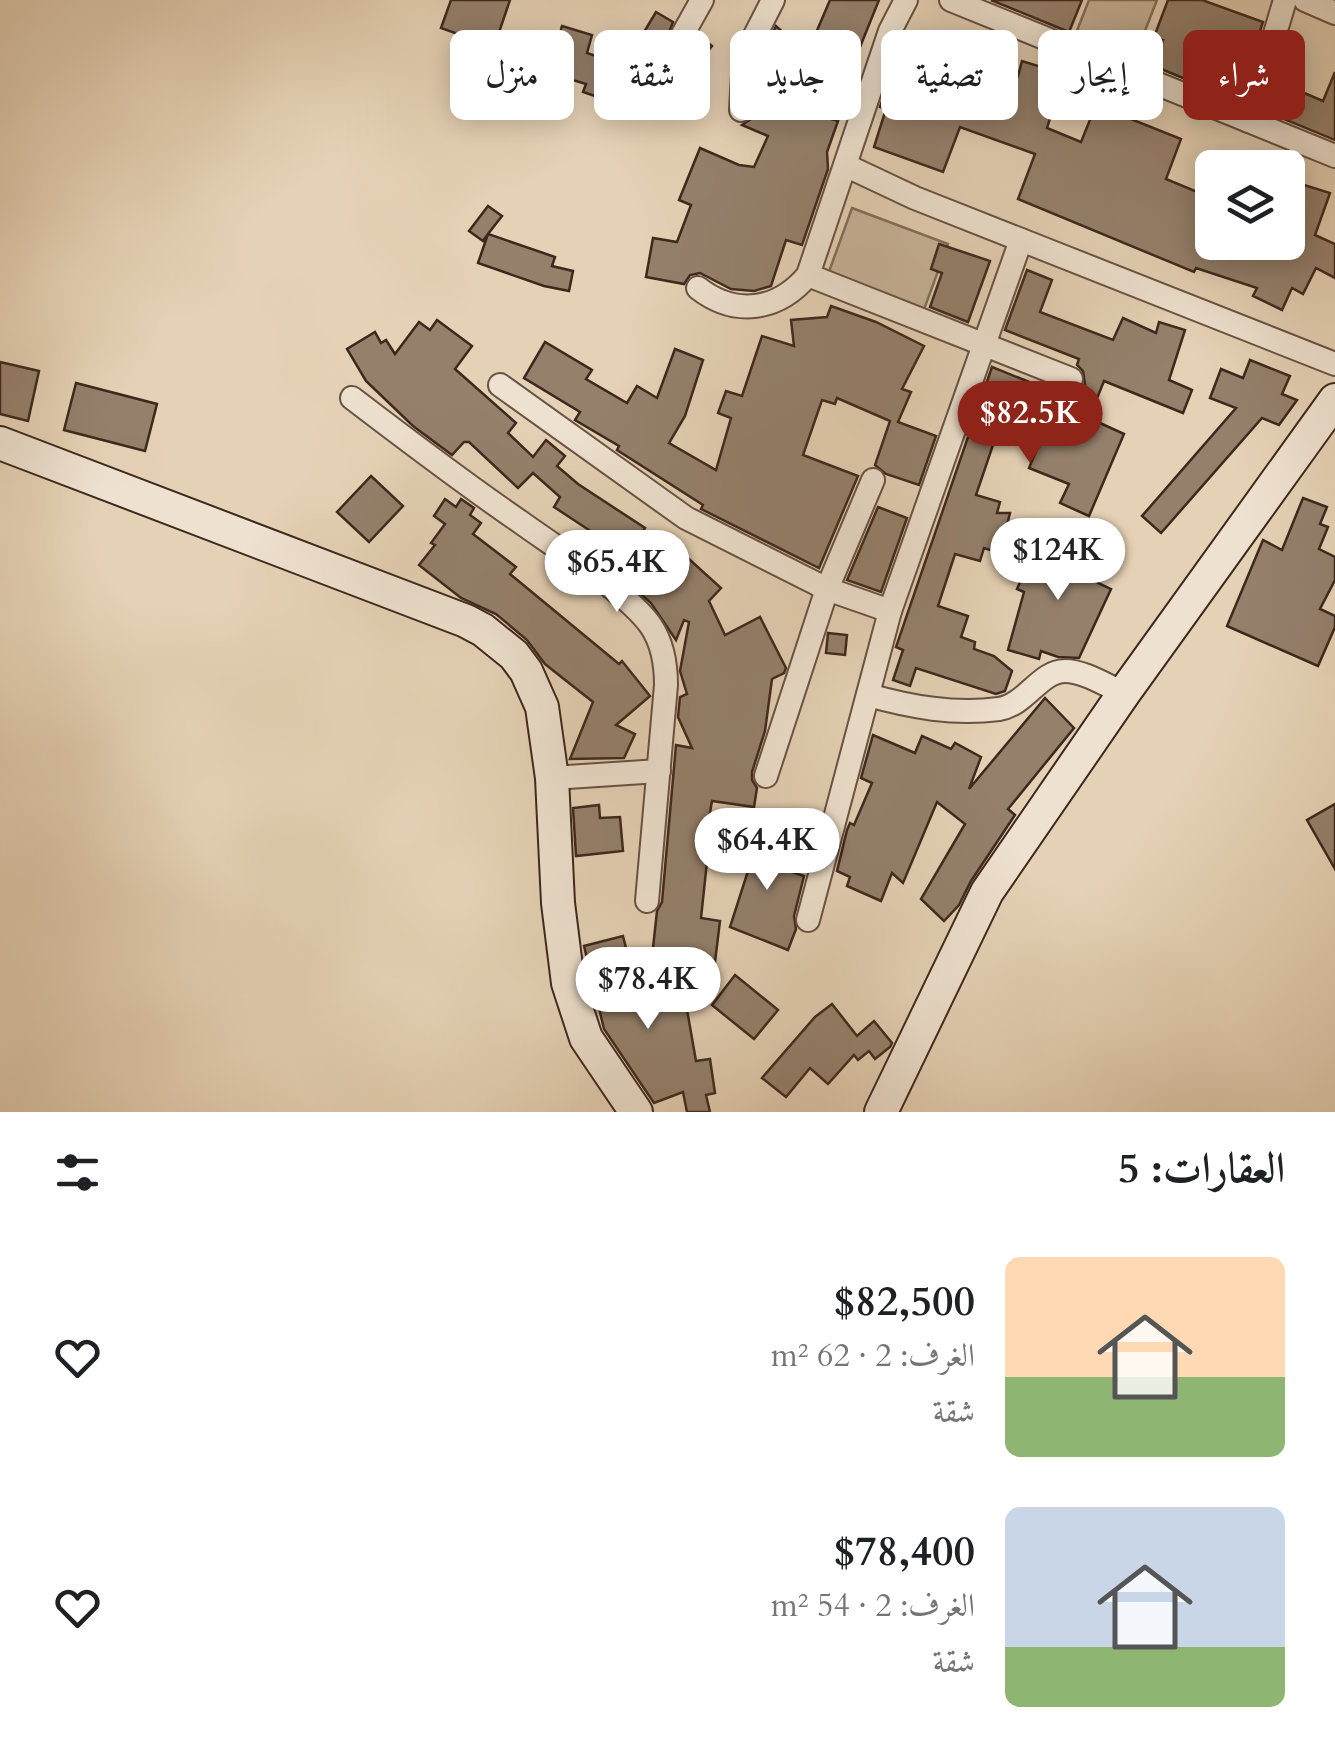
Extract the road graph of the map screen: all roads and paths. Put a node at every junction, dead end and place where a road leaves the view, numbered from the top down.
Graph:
1 (702, 0) edge
2 (773, 0) edge
3 (906, 0) edge
4 (951, 0) edge
5 (1284, 0) edge
6 (1305, 0) edge
7 (1332, 8) edge
8 (684, 30) edge
9 (758, 30) edge
10 (1249, 121) junction
11 (1335, 156) edge
12 (847, 166) junction
13 (1021, 240) junction
14 (808, 275) junction
15 (698, 288) dead end
16 (986, 346) junction
17 (1335, 364) edge
18 (1072, 379) dead end
19 (500, 385) dead end
20 (352, 398) dead end
21 (1335, 400) edge
22 (0, 443) edge
23 (873, 480) dead end
24 (828, 588) junction
25 (890, 611) junction
26 (1124, 693) junction
27 (868, 695) junction
28 (659, 771) junction
29 (766, 776) dead end
30 (552, 778) junction
31 (647, 902) dead end
32 (808, 920) dead end
33 (636, 1112) edge
34 (881, 1112) edge

1 - 8 street
2 - 9 street
3 - 12 street
4 - 10 street
5 - 10 street
6 - 7 street
10 - 11 street
12 - 13 street
12 - 14 street
13 - 16 street
13 - 17 street
14 - 15 street
14 - 16 street
16 - 18 street
16 - 25 street
19 - 24 street
20 - 28 street
21 - 26 street
22 - 30 street
23 - 24 street
24 - 25 street
24 - 29 street
25 - 27 street
26 - 27 street
26 - 34 street
27 - 32 street
28 - 30 street
28 - 31 street
30 - 33 street

